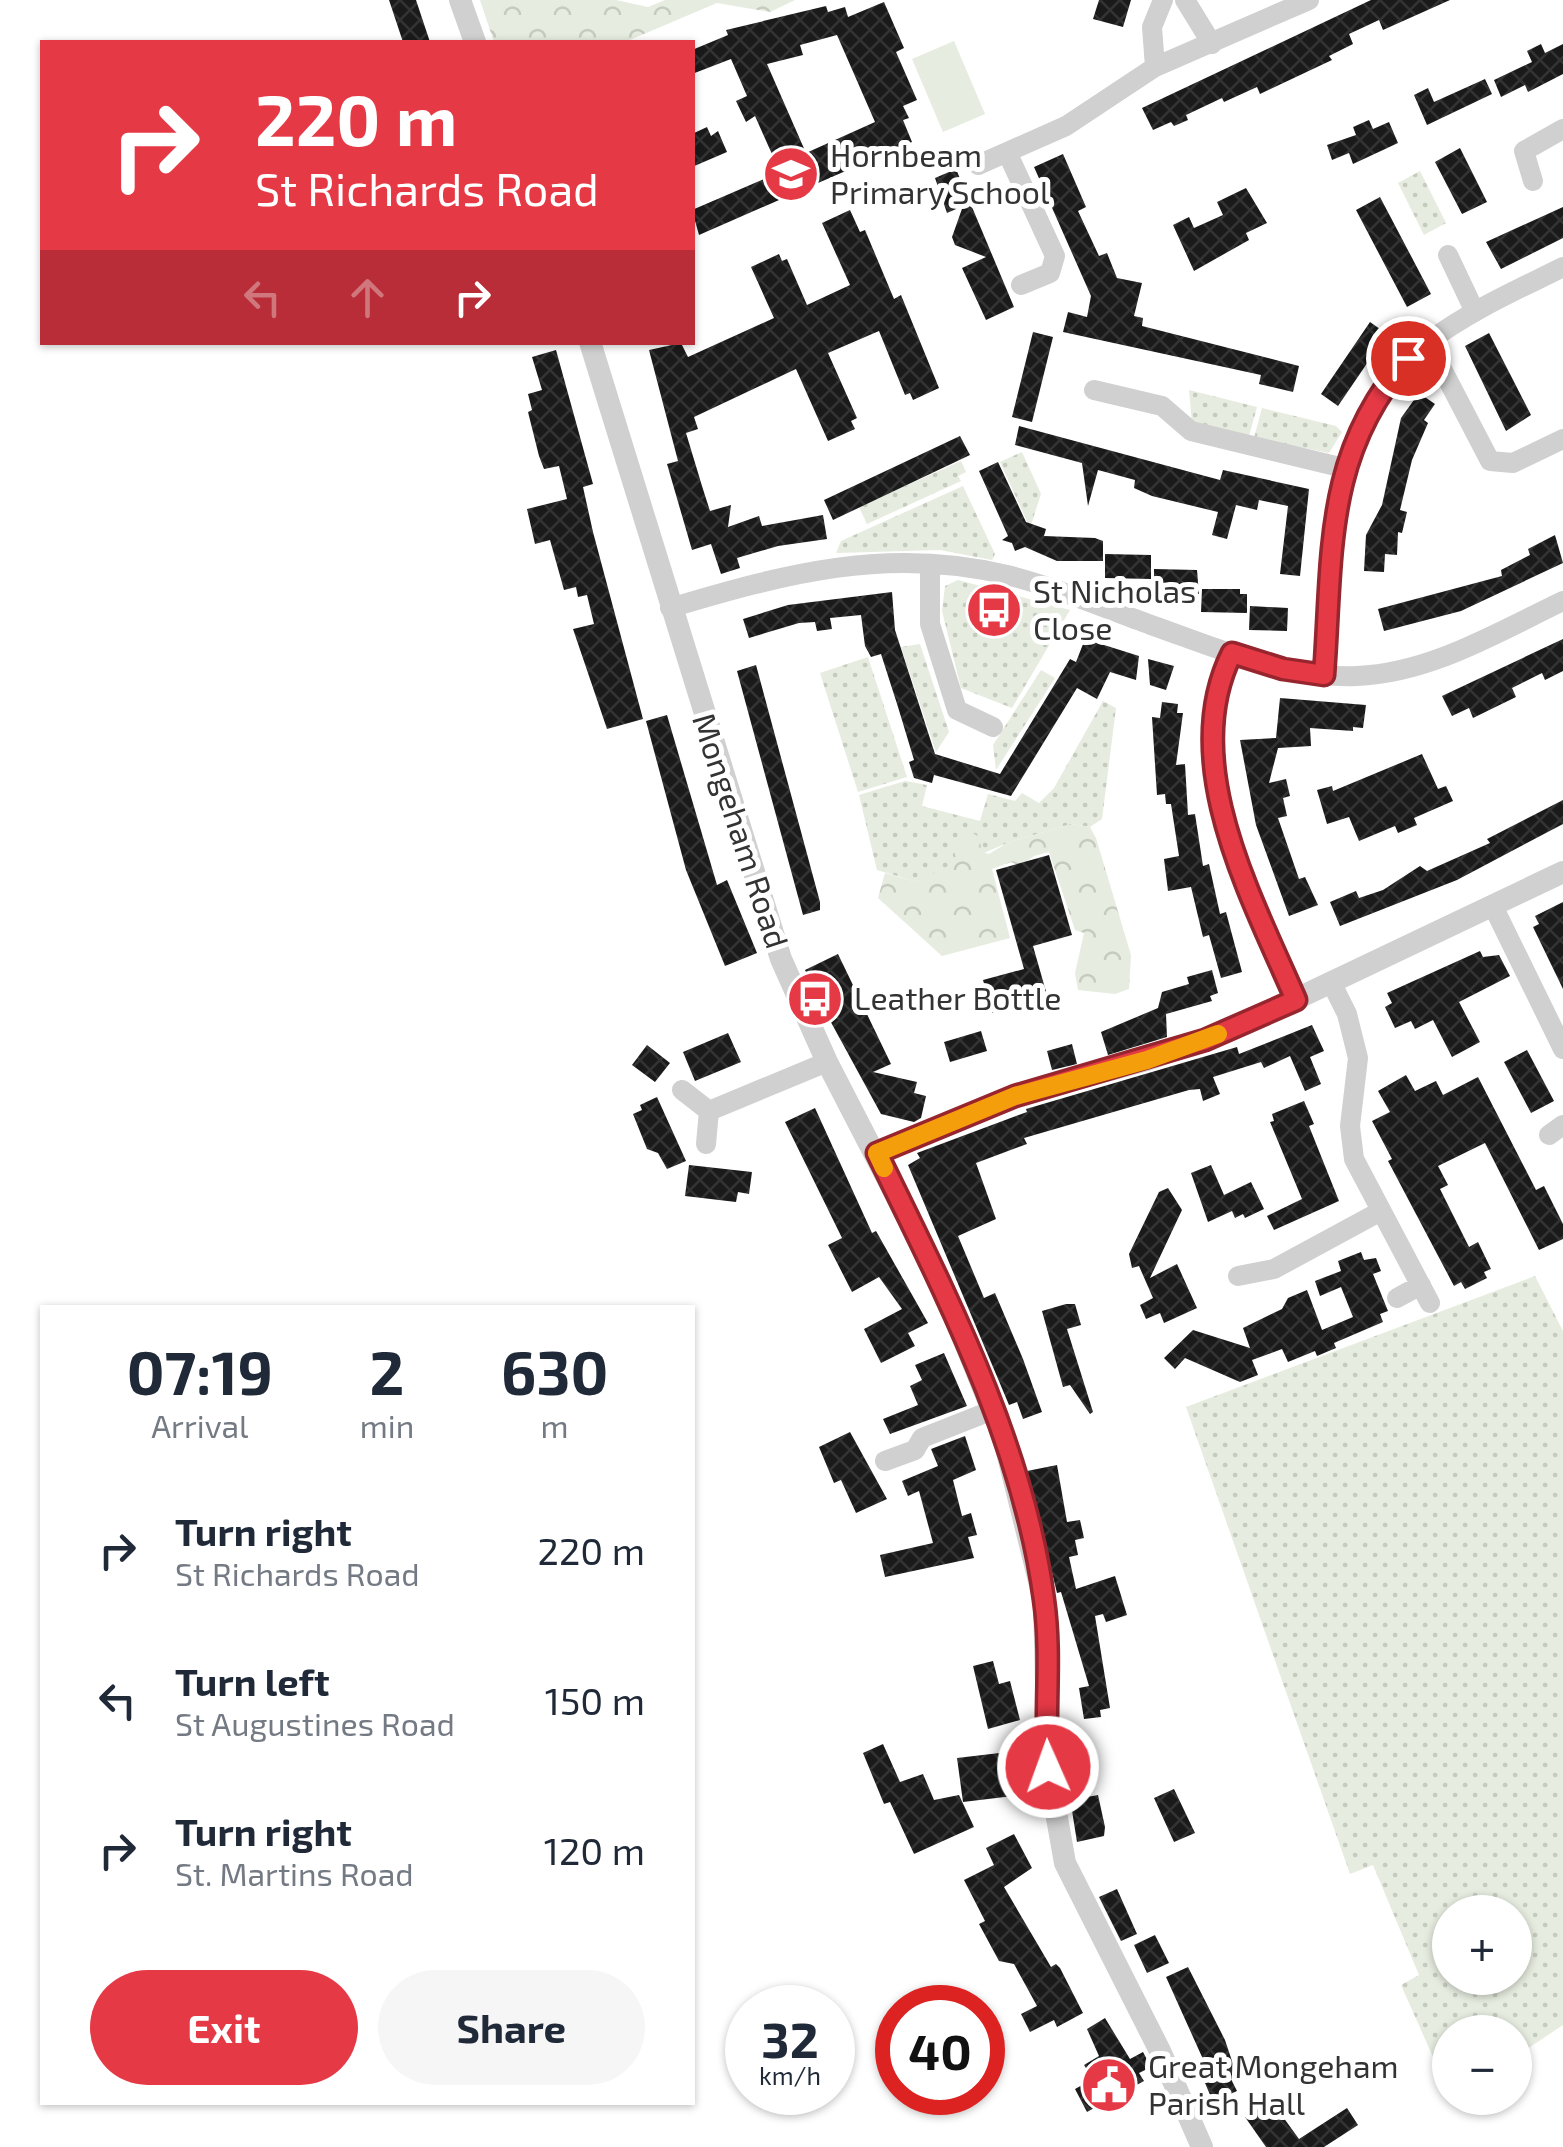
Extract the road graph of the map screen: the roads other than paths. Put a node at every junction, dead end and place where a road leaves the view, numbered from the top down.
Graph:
1 (460, 0) edge
2 (1163, 0) edge
3 (1184, 0) edge
4 (1310, 0) edge
5 (474, 40) edge
6 (1212, 44) junction
7 (1155, 67) junction
8 (1563, 130) edge
9 (1007, 152) junction
10 (978, 165) dead end
11 (1533, 181) dead end
12 (1448, 255) dead end
13 (1563, 267) edge
14 (1022, 285) dead end
15 (1474, 312) junction
16 (1428, 342) junction
17 (591, 345) edge
18 (1094, 390) dead end
19 (1563, 439) edge
20 (1344, 468) junction
21 (930, 564) junction
22 (1563, 601) edge
23 (670, 608) junction
24 (1232, 653) junction
25 (1324, 675) junction
26 (993, 727) dead end
27 (1563, 872) edge
28 (1493, 906) junction
29 (1332, 984) junction
30 (1296, 1000) junction
31 (1563, 1049) edge
32 (828, 1062) junction
33 (682, 1090) dead end
34 (709, 1111) junction
35 (706, 1144) dead end
36 (877, 1153) junction
37 (1381, 1211) junction
38 (1238, 1276) dead end
39 (1397, 1298) dead end
40 (993, 1410) junction
41 (885, 1461) dead end
42 (1202, 2147) edge

1 - 5 street
2 - 7 street
3 - 6 street
4 - 6 street
6 - 7 street
7 - 9 street
8 - 11 street
9 - 10 street
9 - 14 street
12 - 15 street
13 - 15 street
15 - 16 street
16 - 19 street
16 - 20 street
17 - 23 street, Mongeham Road
18 - 20 street
20 - 25 street
21 - 23 street
21 - 24 street
21 - 26 street
22 - 25 street
23 - 32 street, Mongeham Road
24 - 25 street
24 - 30 street
27 - 28 street
28 - 29 street
28 - 31 street
29 - 30 street
29 - 37 street
30 - 36 street
32 - 34 street
32 - 36 street, Mongeham Road
33 - 34 street
34 - 35 street
36 - 40 street, Mongeham Road
37 - 38 street
37 - 39 street
40 - 41 street
40 - 42 street, Mongeham Road

